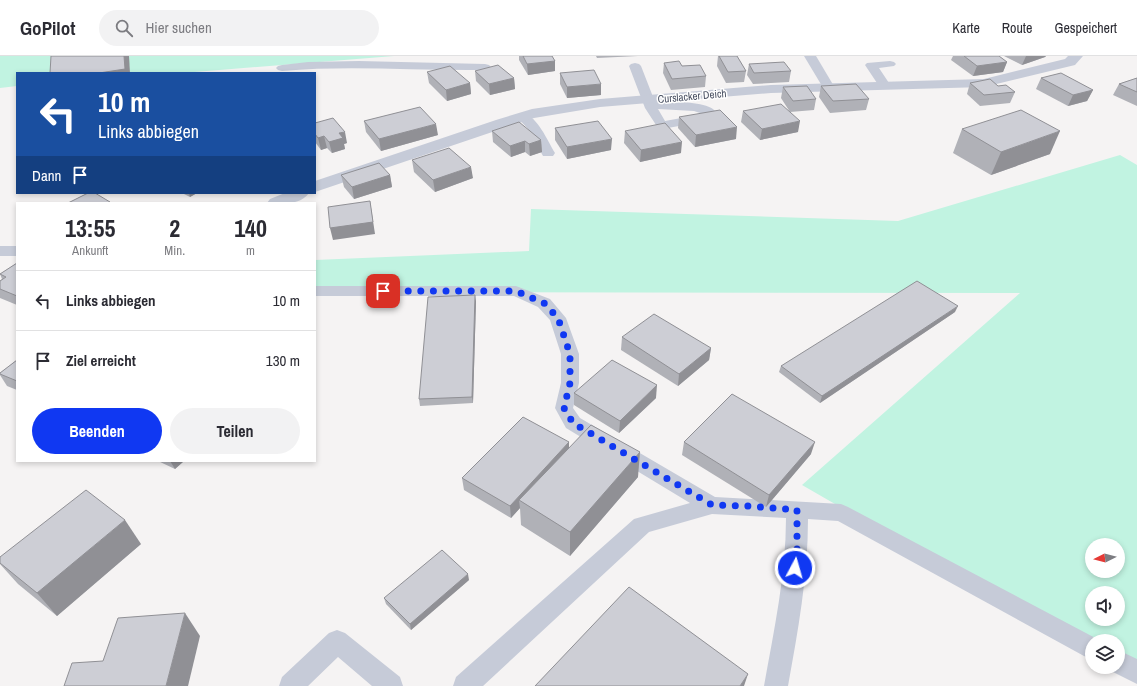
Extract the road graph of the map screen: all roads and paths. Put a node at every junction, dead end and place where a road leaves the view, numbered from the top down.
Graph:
1 (282, 56) edge
2 (810, 56) edge
3 (1076, 56) edge
4 (890, 64) dead end
5 (635, 66) dead end
6 (485, 67) edge
7 (283, 71) edge
8 (885, 86) junction
9 (829, 88) junction
10 (649, 102) junction
11 (523, 117) junction
12 (548, 153) dead end
13 (316, 187) edge
14 (298, 194) edge
15 (278, 202) edge
16 (0, 251) edge
17 (16, 251) edge
18 (316, 291) edge
19 (712, 505) junction
20 (797, 510) junction
21 (1085, 644) edge
22 (1125, 666) edge
23 (1137, 672) edge
24 (292, 686) edge
25 (391, 686) edge
26 (465, 686) edge
27 (776, 686) edge

1 - 7 lane
2 - 9 lane
3 - 8 street, Curslacker Deich
4 - 8 lane
5 - 10 lane
6 - 7 lane
8 - 9 street, Curslacker Deich
9 - 10 street, Curslacker Deich
10 - 11 street, Curslacker Deich
11 - 12 lane
11 - 13 street, Curslacker Deich
14 - 15 street
16 - 17 lane
18 - 19 lane
19 - 20 lane
19 - 26 lane
20 - 21 lane
20 - 27 lane
22 - 23 lane
24 - 25 lane

